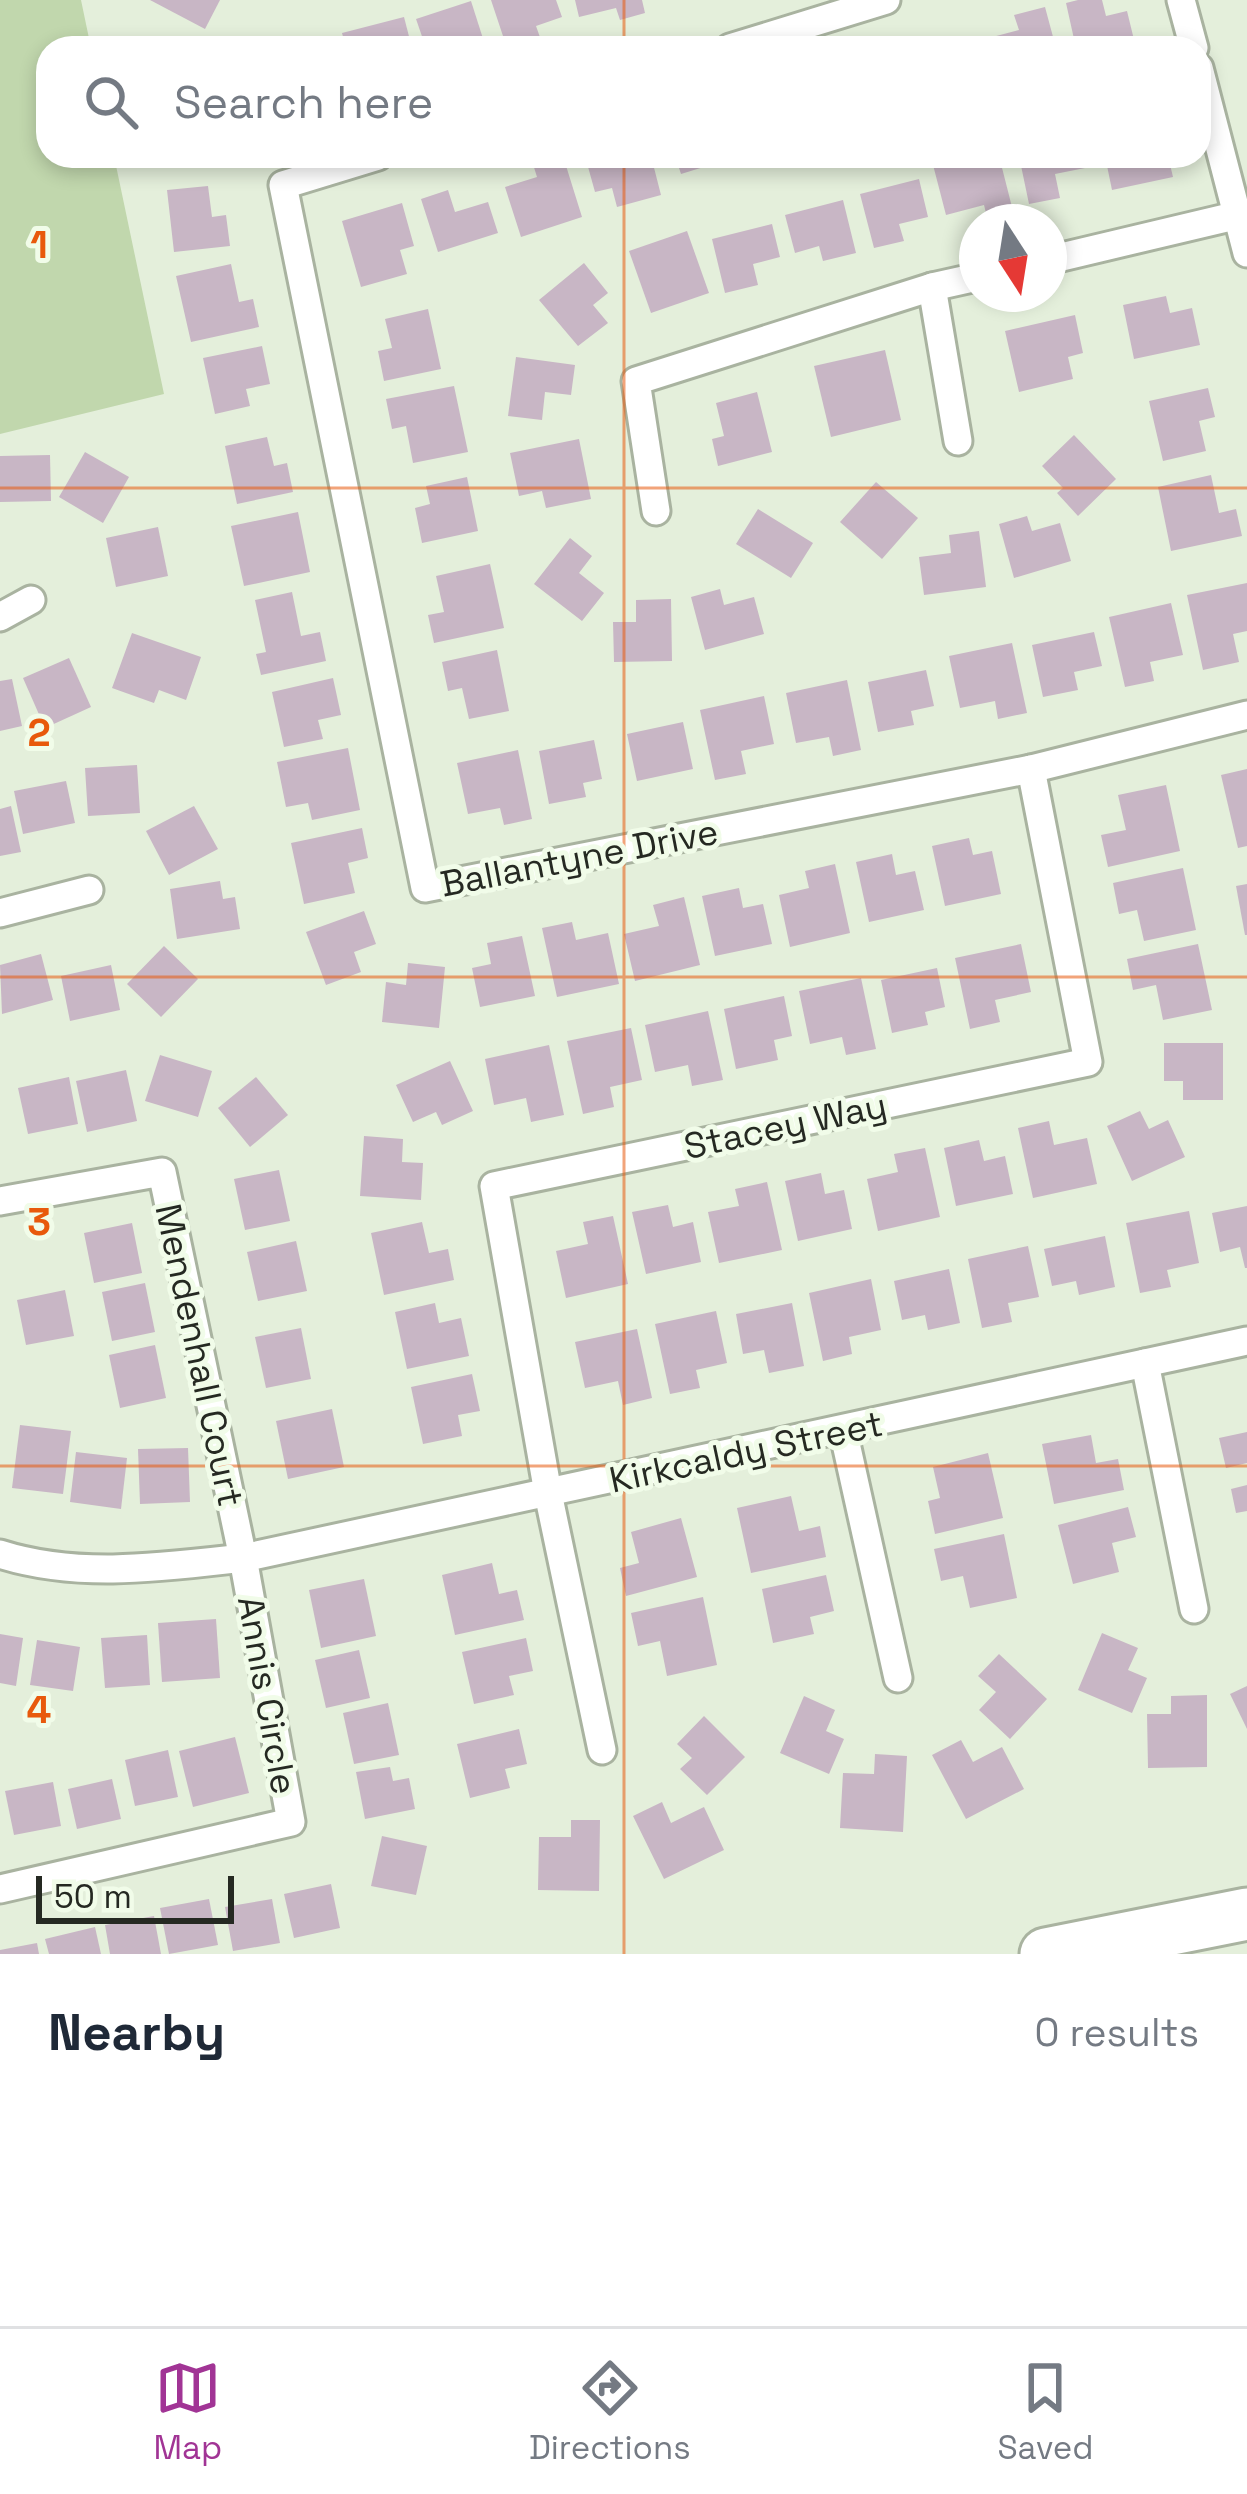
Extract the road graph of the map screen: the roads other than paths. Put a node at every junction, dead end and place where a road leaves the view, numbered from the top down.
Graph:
1 (886, 0) edge
2 (1180, 0) edge
3 (769, 36) edge
4 (1190, 36) edge
5 (1211, 108) edge
6 (339, 168) edge
7 (1243, 214) edge
8 (1247, 253) edge
9 (1067, 256) edge
10 (959, 281) edge
11 (932, 287) junction
12 (958, 441) dead end
13 (656, 512) dead end
14 (32, 600) dead end
15 (0, 617) edge
16 (1247, 715) edge
17 (1031, 769) junction
18 (89, 890) dead end
19 (0, 913) edge
20 (0, 1201) edge
21 (1247, 1341) edge
22 (1145, 1363) junction
23 (843, 1430) junction
24 (548, 1493) junction
25 (0, 1553) edge
26 (244, 1558) junction
27 (1194, 1609) dead end
28 (898, 1678) dead end
29 (602, 1750) dead end
30 (0, 1889) edge
31 (1247, 1914) edge
32 (1046, 1954) edge

1 - 3 street
2 - 4 street
5 - 7 street
6 - 17 street, Ballantyne Drive
7 - 8 street
7 - 9 street
10 - 11 street
11 - 12 street
11 - 13 street
14 - 15 street
16 - 17 street, Ballantyne Drive
17 - 24 street, Stacey Way
18 - 19 street
20 - 26 street, Mendenhall Court
21 - 22 street, Kirkcaldy Street
22 - 23 street, Kirkcaldy Street
22 - 27 street
23 - 24 street, Kirkcaldy Street
23 - 28 street
24 - 26 street, Kirkcaldy Street
24 - 29 street
25 - 26 street, Kirkcaldy Street
26 - 30 street, Annis Circle
31 - 32 highway

